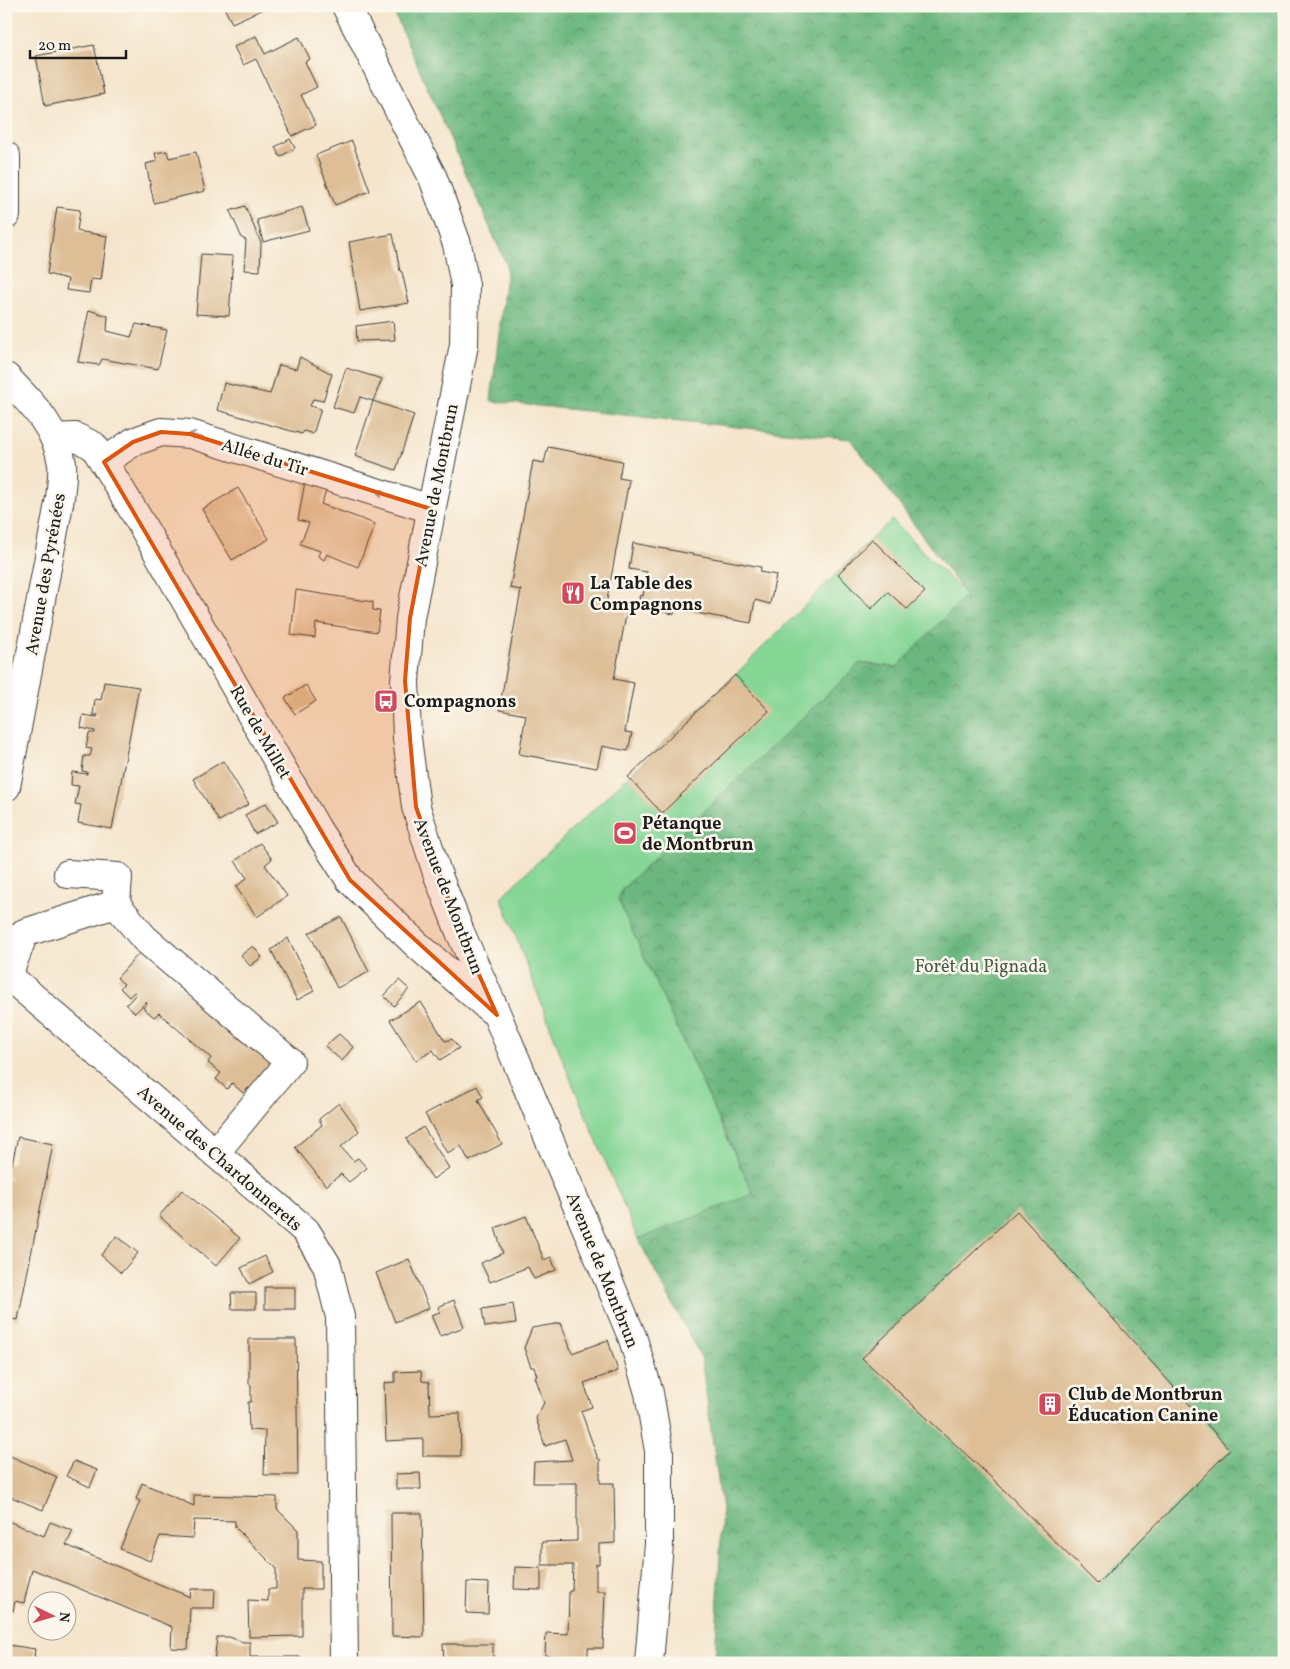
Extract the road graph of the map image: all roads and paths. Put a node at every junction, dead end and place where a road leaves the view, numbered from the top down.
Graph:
1 (346, 6) edge
2 (6, 156) edge
3 (6, 215) edge
4 (6, 377) edge
5 (54, 438) junction
6 (104, 462) junction
7 (431, 509) junction
8 (6, 788) edge
9 (68, 874) dead end
10 (116, 904) junction
11 (7, 975) edge
12 (497, 1015) junction
13 (215, 1153) junction
14 (344, 1663) edge
15 (648, 1663) edge

1 - 7 street, Avenue de Montbrun
2 - 3 street
4 - 5 street, Avenue des Pyrénées
5 - 6 street, Rue de Millet
5 - 8 street, Avenue des Pyrénées
7 -> 6 street, Allée du Tir
6 - 12 street, Rue de Millet
7 - 12 street, Avenue de Montbrun
9 - 10 street
10 - 11 street
10 - 13 street
11 - 13 street, Avenue des Chardonnerets
12 - 15 street, Avenue de Montbrun
13 - 14 street, Avenue des Chardonnerets

